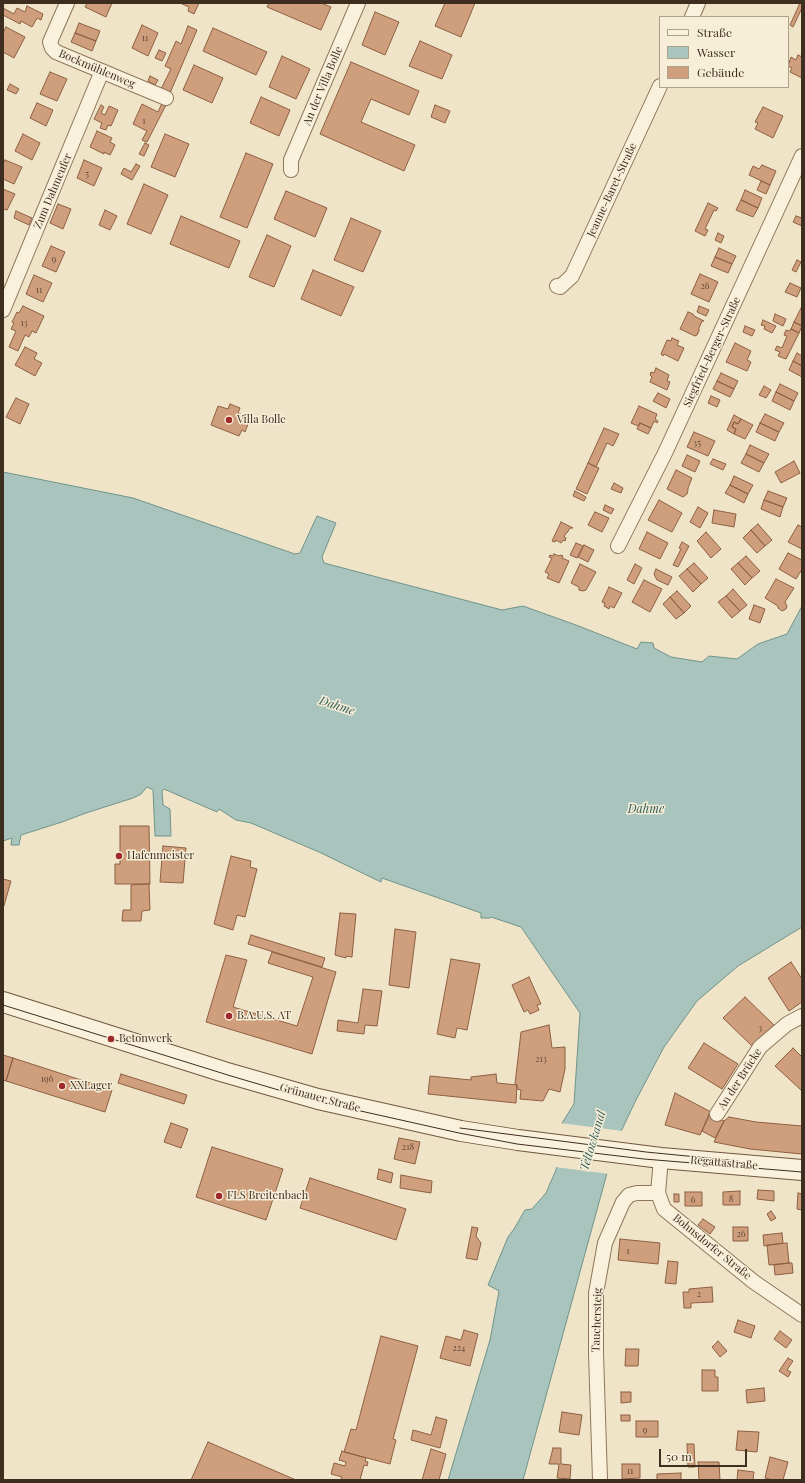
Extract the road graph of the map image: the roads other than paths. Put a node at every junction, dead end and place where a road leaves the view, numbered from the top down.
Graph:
1 (67, 3) edge
2 (358, 3) edge
3 (698, 3) edge
4 (692, 16) edge
5 (102, 71) junction
6 (659, 88) edge
7 (166, 98) dead end
8 (802, 156) edge
9 (291, 170) dead end
10 (557, 286) dead end
11 (3, 310) edge
12 (618, 546) dead end
13 (3, 1002) edge
14 (802, 1016) edge
15 (717, 1114) dead end
16 (653, 1157) junction
17 (802, 1170) edge
18 (658, 1193) junction
19 (802, 1315) edge
20 (600, 1480) edge

1 - 5 street, Bockmühlenweg
2 - 9 street, An der Villa Bolle
3 - 4 street
5 - 7 street, Bockmühlenweg
5 - 11 street, Zum Dahmeufer
6 - 10 street, Jeanne-Baret-Straße
8 - 12 street, Siegfried-Berger-Straße
13 - 16 main road, Grünauer Straße
14 - 15 street, An der Brücke
16 - 17 main road, Regattastraße
16 - 18 street, Bohnsdorfer Straße
18 - 19 street, Bohnsdorfer Straße
18 - 20 street, Tauchersteig

